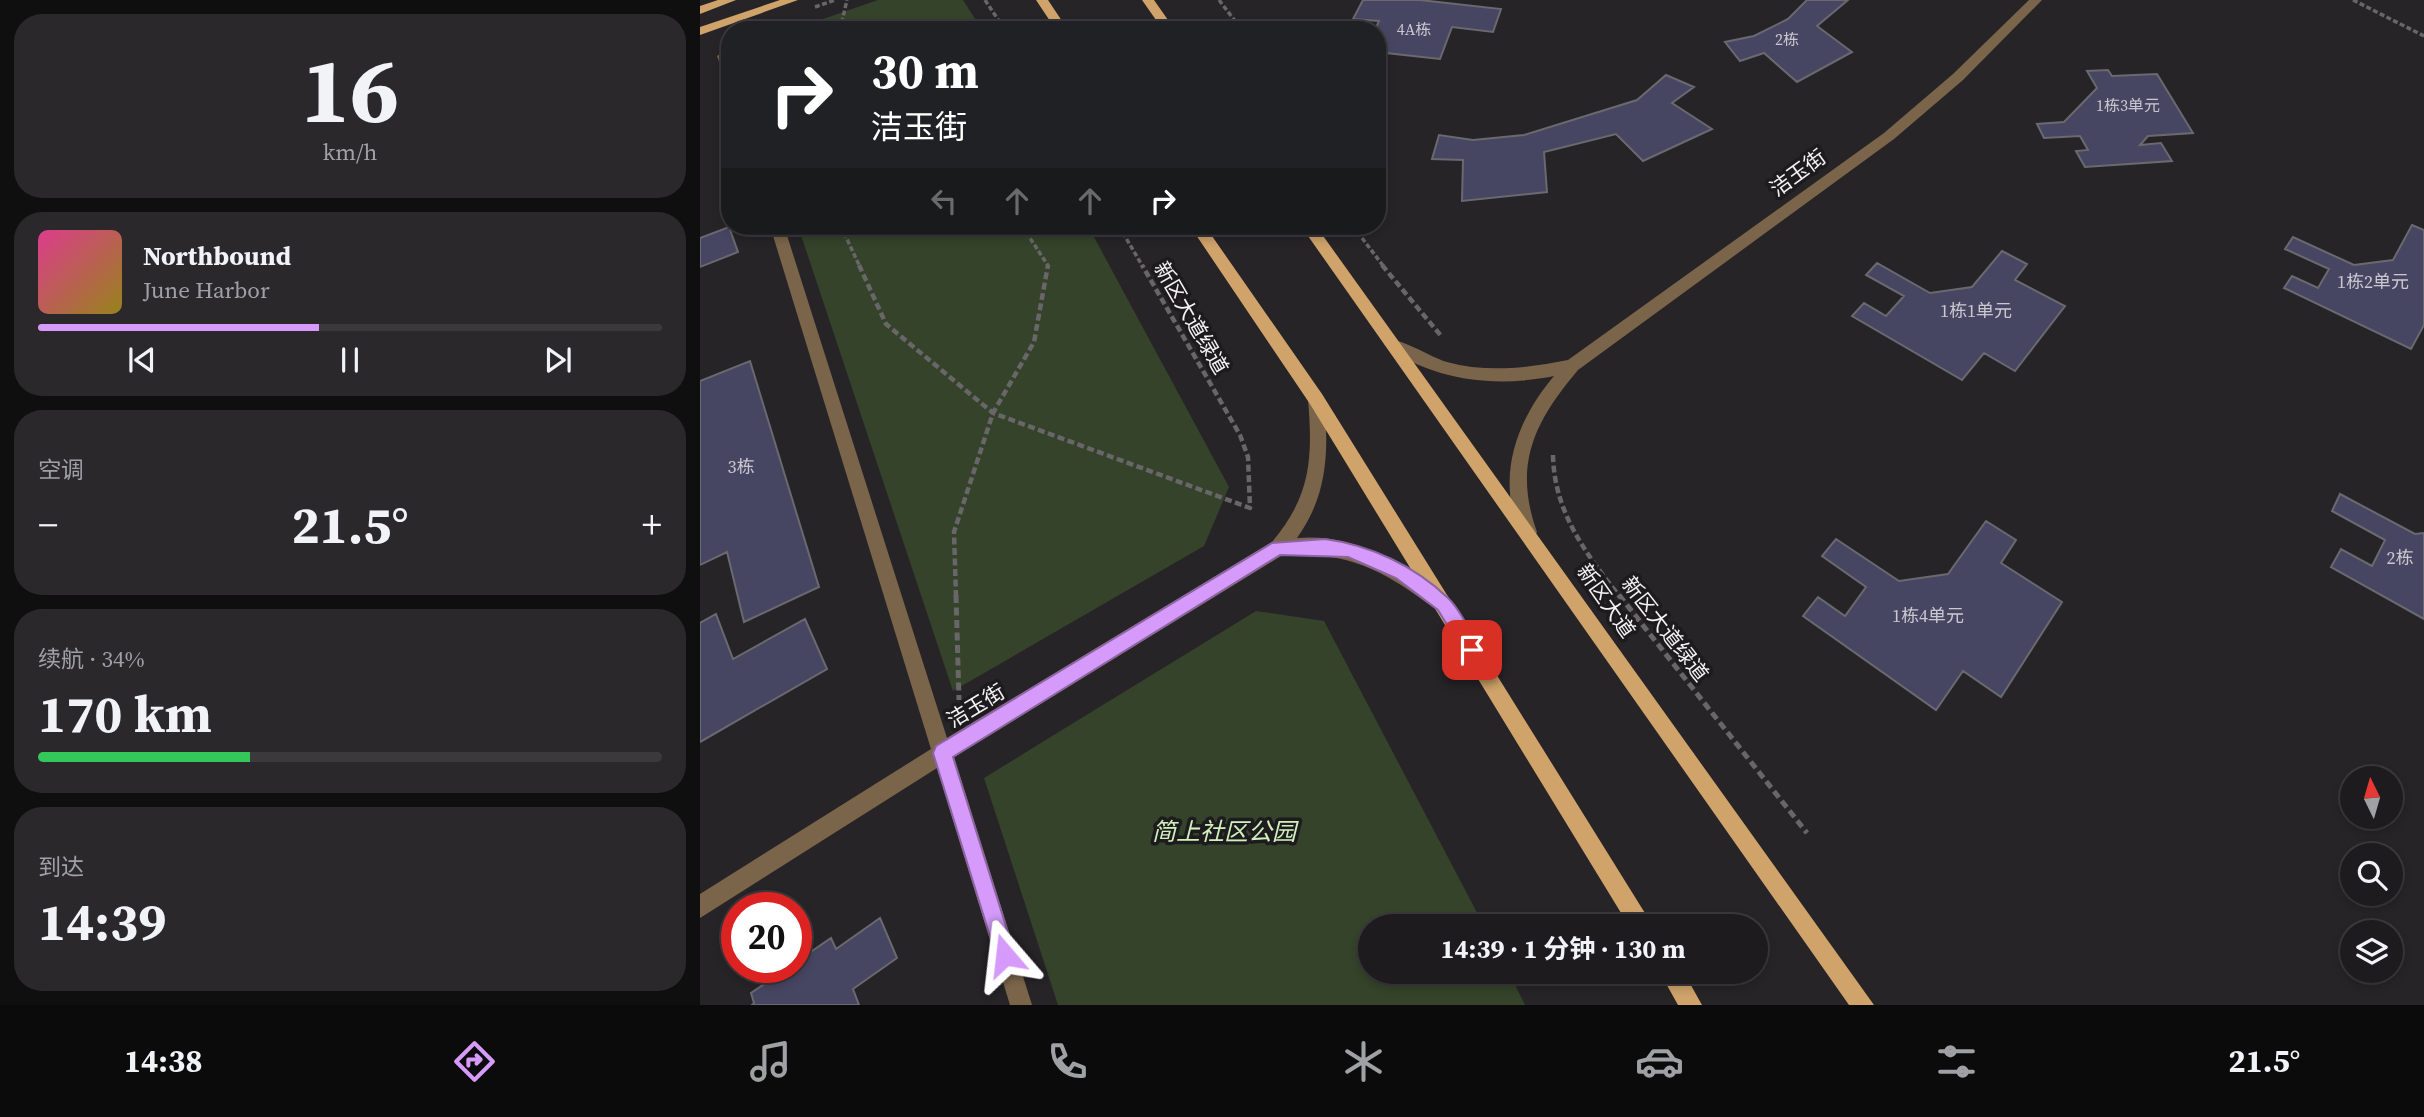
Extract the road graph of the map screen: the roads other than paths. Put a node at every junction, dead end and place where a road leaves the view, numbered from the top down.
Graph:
1 (730, 0) edge
2 (792, 0) edge
3 (1042, 0) edge
4 (2036, 0) edge
5 (1151, 3) edge
6 (700, 10) edge
7 (730, 21) edge
8 (1056, 21) edge
9 (1163, 21) edge
10 (721, 24) edge
11 (700, 31) edge
12 (780, 235) edge
13 (1203, 235) edge
14 (1314, 235) edge
15 (1392, 344) junction
16 (1572, 366) junction
17 (1315, 398) junction
18 (1531, 538) junction
19 (1278, 548) junction
20 (1444, 604) junction
21 (942, 753) junction
22 (700, 907) edge
23 (1635, 914) edge
24 (1678, 984) edge
25 (1021, 1005) edge
26 (1691, 1005) edge
27 (1863, 1005) edge

1 - 6 main road
2 - 7 main road
3 - 8 main road
4 - 16 street, 洁玉街
5 - 9 main road
10 - 11 main road
12 - 21 street
13 - 17 main road
14 - 15 main road, 新区大道
15 - 16 street
15 - 18 main road, 新区大道
16 - 18 street
17 - 19 street, 洁玉街
17 - 20 main road
18 - 27 main road, 新区大道
19 - 20 street
19 - 21 street, 洁玉街
20 - 23 main road
21 - 22 street, 洁玉街
21 - 25 street
24 - 26 main road

